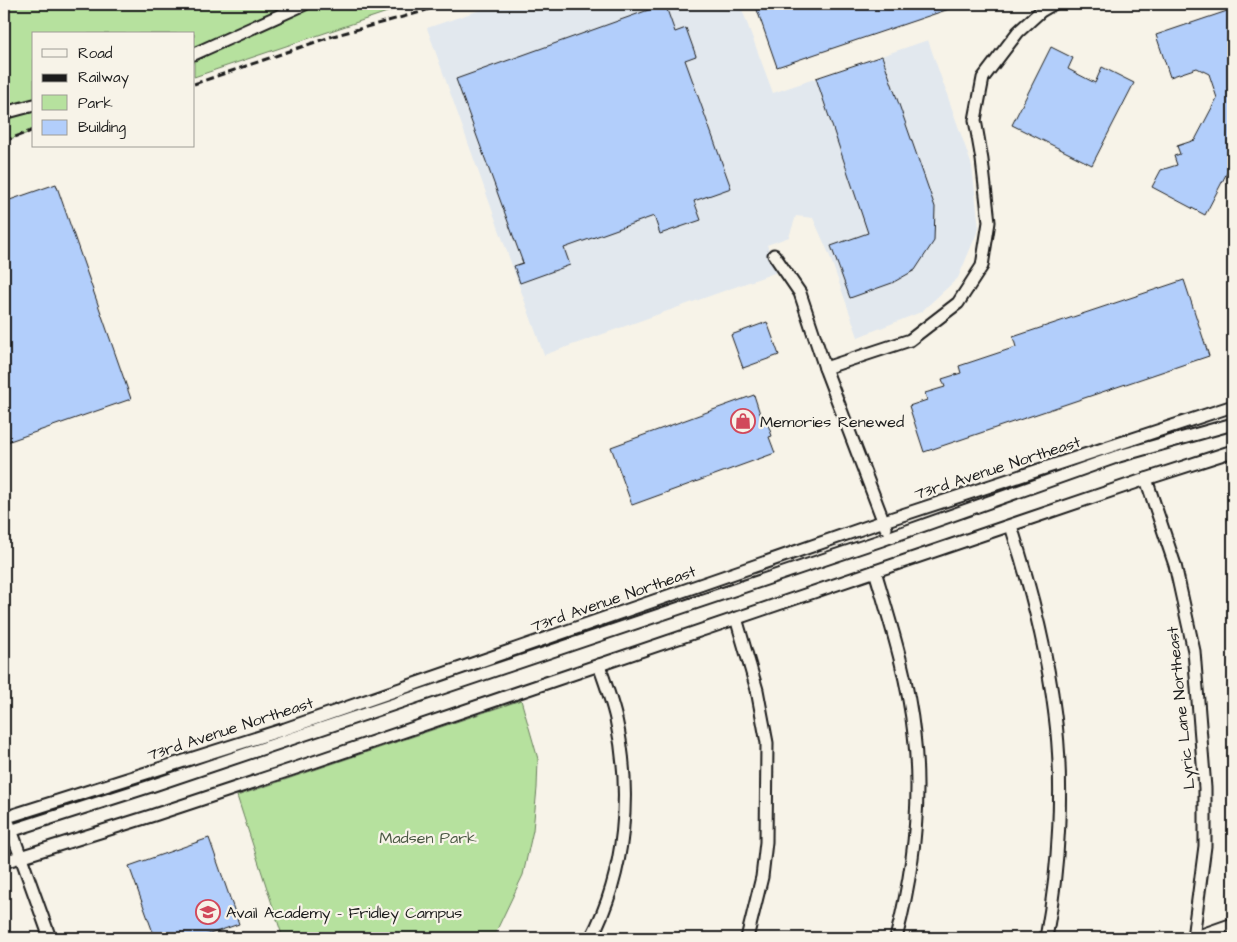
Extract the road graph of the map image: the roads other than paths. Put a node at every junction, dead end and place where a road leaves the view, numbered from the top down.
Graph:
1 (306, 4) edge
2 (1053, 4) edge
3 (195, 54) edge
4 (32, 106) edge
5 (4, 113) edge
6 (774, 255) dead end
7 (825, 368) junction
8 (1233, 406) edge
9 (1233, 424) edge
10 (1233, 451) edge
11 (1146, 479) junction
12 (884, 522) junction
13 (1011, 526) junction
14 (889, 537) junction
15 (875, 571) junction
16 (736, 618) junction
17 (599, 665) junction
18 (5, 818) edge
19 (7, 832) edge
20 (22, 856) junction
21 (4, 862) edge
22 (1233, 924) edge
23 (50, 938) edge
24 (591, 938) edge
25 (747, 938) edge
26 (896, 938) edge
27 (1046, 938) edge
28 (1193, 938) edge

1 - 3 street
2 - 7 street
4 - 5 street
6 - 7 street
7 - 12 street
8 - 12 street, 73rd Avenue Northeast
9 - 14 street, 73rd Avenue Northeast
10 - 11 street
11 - 13 street
11 - 28 street, Lyric Lane Northeast
12 - 14 street
12 - 18 street, 73rd Avenue Northeast
13 - 15 street
13 - 27 street
14 - 19 street, 73rd Avenue Northeast
15 - 16 street
15 - 26 street
16 - 17 street
16 - 25 street
17 - 20 street
17 - 24 street
18 - 19 street
19 - 20 street
20 - 21 street
20 - 23 street
22 - 28 street

